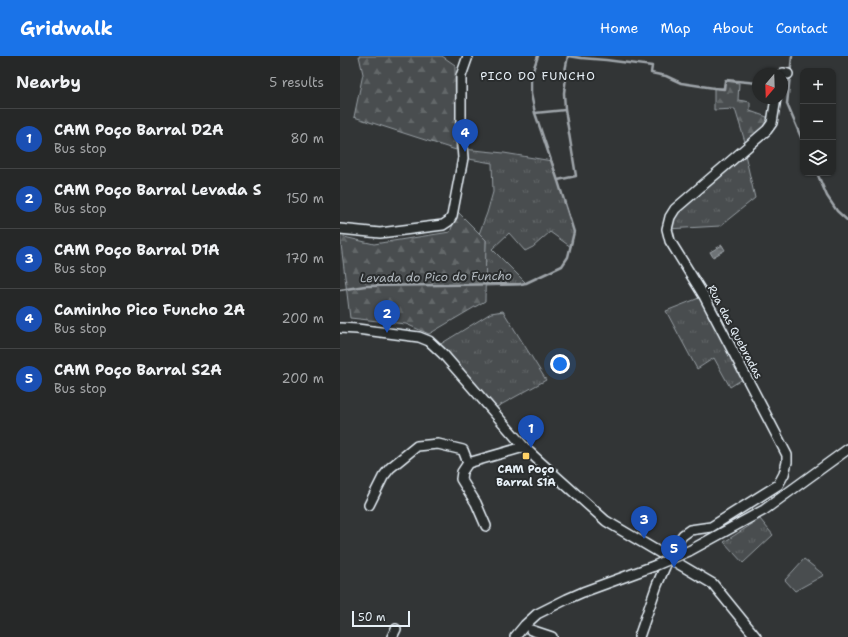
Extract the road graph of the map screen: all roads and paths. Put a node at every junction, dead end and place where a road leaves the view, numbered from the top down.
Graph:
1 (468, 56) edge
2 (775, 104) edge
3 (340, 229) edge
4 (340, 328) edge
5 (524, 447) junction
6 (848, 449) edge
7 (468, 463) junction
8 (369, 505) dead end
9 (486, 526) dead end
10 (669, 557) junction
11 (531, 630) dead end
12 (515, 637) edge
13 (552, 637) edge
14 (638, 637) edge
15 (756, 637) edge

1 - 3 street
2 - 10 street, Rua das Quebradas
4 - 5 street
5 - 7 street
5 - 10 street
6 - 12 street, bridge
7 - 8 street
7 - 9 street
10 - 14 street, Rua das Quebradas
10 - 15 street
11 - 13 street

